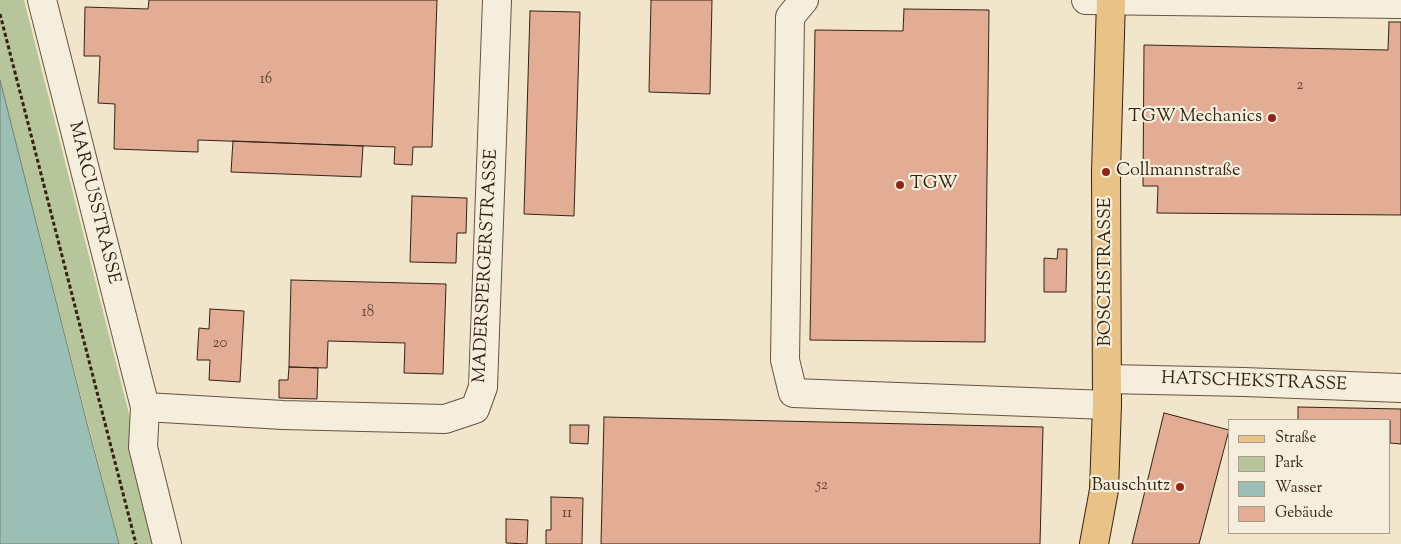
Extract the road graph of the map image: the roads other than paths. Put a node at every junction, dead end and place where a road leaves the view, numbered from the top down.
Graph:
1 (42, 0) edge
2 (498, 0) edge
3 (804, 0) edge
4 (1086, 0) edge
5 (1110, 0) edge
6 (1401, 4) edge
7 (1401, 388) edge
8 (1107, 392) junction
9 (145, 407) junction
10 (167, 544) edge
11 (1094, 544) edge

1 - 9 street, MARCUSSTRASSE
2 - 9 street, MADERSPERGERSTRASSE
3 - 8 street
4 - 5 street
5 - 6 street
5 - 8 main road, BOSCHSTRASSE
7 - 8 street, HATSCHEKSTRASSE
8 - 11 main road, BOSCHSTRASSE
9 - 10 street, MARCUSSTRASSE

